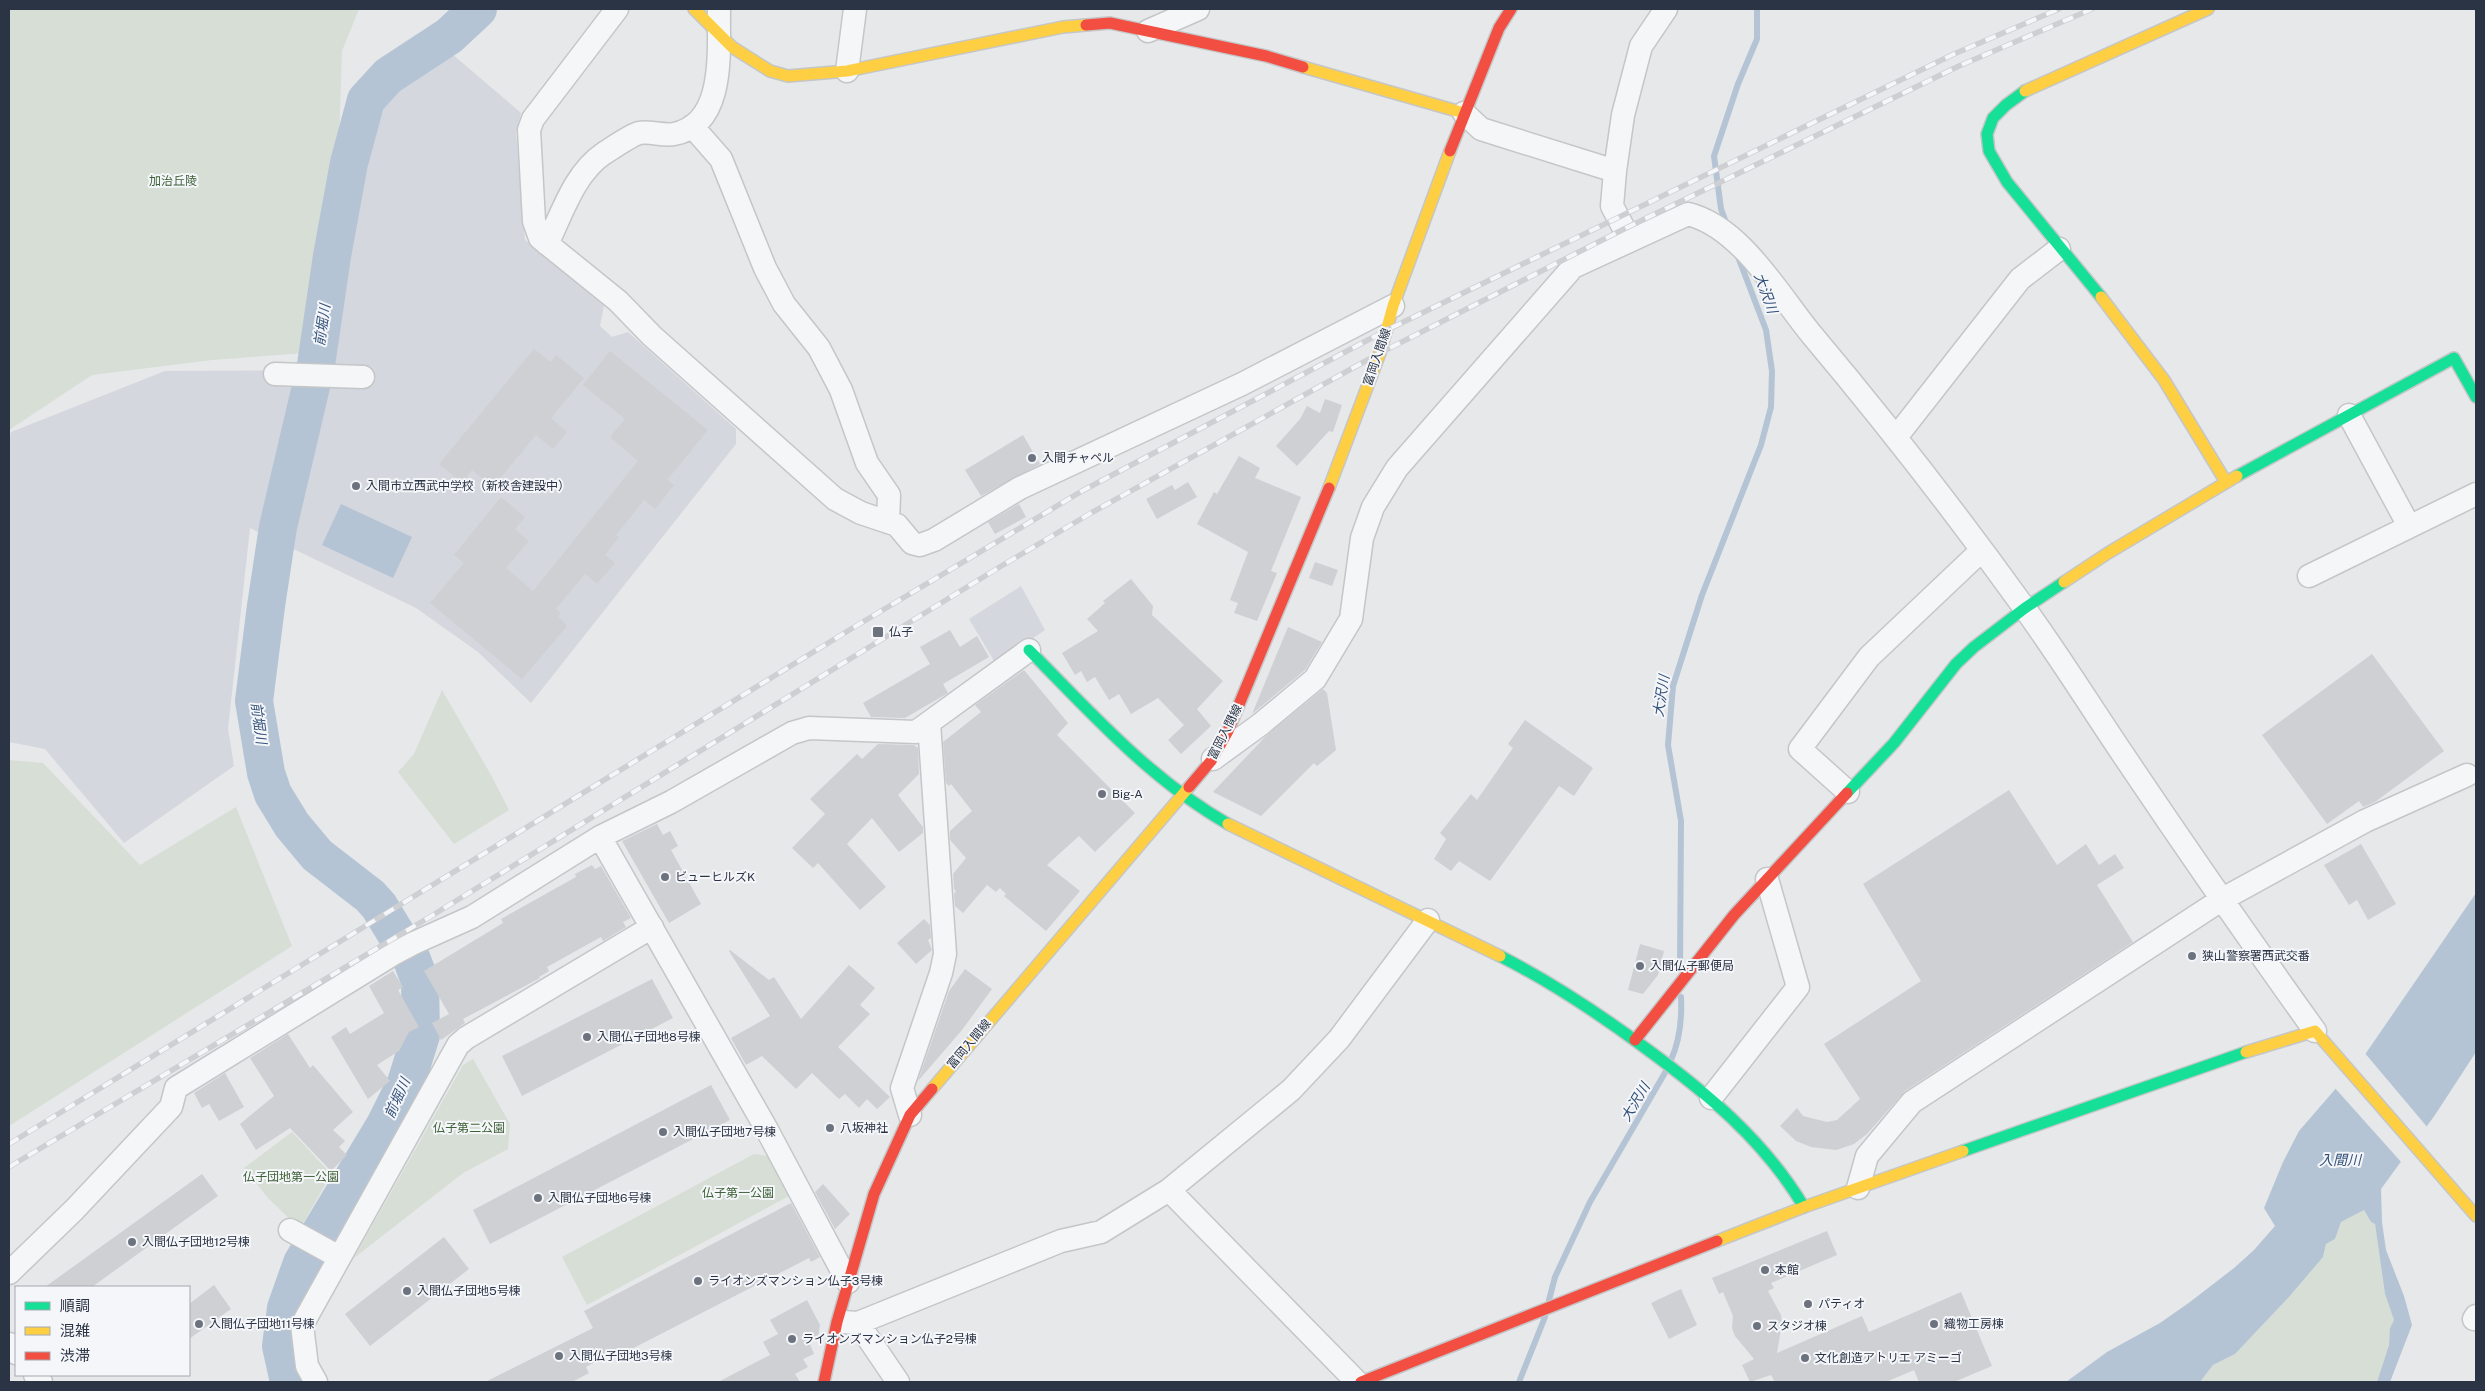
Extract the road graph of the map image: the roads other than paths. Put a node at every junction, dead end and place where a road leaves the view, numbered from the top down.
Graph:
1 (617, 9) edge
2 (694, 9) edge
3 (719, 9) edge
4 (855, 9) edge
5 (1198, 9) edge
6 (1511, 9) edge
7 (1666, 9) edge
8 (2208, 9) edge
9 (1148, 31) junction
10 (720, 36) junction
11 (847, 70) junction
12 (1464, 113) junction
13 (692, 126) junction
14 (1615, 171) junction
15 (1630, 240) junction
16 (547, 244) junction
17 (2059, 249) junction
18 (1393, 306) junction
19 (275, 374) dead end
20 (363, 378) dead end
21 (2476, 397) edge
22 (2349, 415) junction
23 (1897, 436) junction
24 (2226, 482) junction
25 (2476, 494) edge
26 (888, 522) junction
27 (2409, 526) junction
28 (1982, 550) junction
29 (2309, 576) dead end
30 (2025, 608) junction
31 (1028, 650) joint
32 (929, 723) junction
33 (1211, 761) junction
34 (2467, 775) dead end
35 (1848, 792) junction
36 (1182, 794) junction
37 (600, 838) junction
38 (1768, 879) junction
39 (2221, 900) junction
40 (1428, 920) junction
41 (652, 927) junction
42 (2315, 1031) junction
43 (1635, 1040) junction
44 (1711, 1098) junction
45 (910, 1115) junction
46 (1858, 1188) junction
47 (1169, 1190) junction
48 (1804, 1207) junction
49 (2476, 1216) edge
50 (290, 1230) dead end
51 (339, 1256) junction
52 (9, 1273) edge
53 (848, 1282) junction
54 (848, 1322) junction
55 (316, 1382) edge
56 (824, 1382) edge
57 (898, 1382) edge
58 (1357, 1382) edge
59 (1361, 1382) edge

1 - 16 street
2 - 10 street
3 - 10 street
4 - 11 street
5 - 9 street
6 - 12 street, 富岡入間線
7 - 14 street
8 - 17 street
9 - 11 street
9 - 12 street
10 - 11 street
10 - 13 street
12 - 14 street
12 - 18 street, 富岡入間線
13 - 16 street
13 - 26 street
14 - 15 street
15 - 23 street
15 - 33 street
16 - 26 street
17 - 23 street
17 - 24 street
18 - 26 street
18 - 33 street, 富岡入間線
19 - 20 street
21 - 22 street
22 - 24 street
22 - 27 street
23 - 28 street
24 - 30 street
25 - 27 street
27 - 29 street
28 - 30 street
28 - 35 street
30 - 35 street
30 - 39 street
31 - 32 street
31 - 36 street
32 - 37 street
32 - 45 street
33 - 36 street, 富岡入間線
34 - 39 street
35 - 38 street
36 - 40 street
36 - 45 street, 富岡入間線
37 - 41 street
37 - 52 street
38 - 43 street
38 - 44 street
39 - 42 street
39 - 46 street
40 - 43 street
40 - 47 street
41 - 51 street
41 - 53 street
42 - 46 street
42 - 49 street
43 - 44 street
44 - 48 street
45 - 53 street, 富岡入間線
46 - 48 street
47 - 54 street
47 - 58 street
48 - 59 street
50 - 51 street
51 - 55 street
53 - 54 street, 富岡入間線
54 - 56 street, 富岡入間線
54 - 57 street

